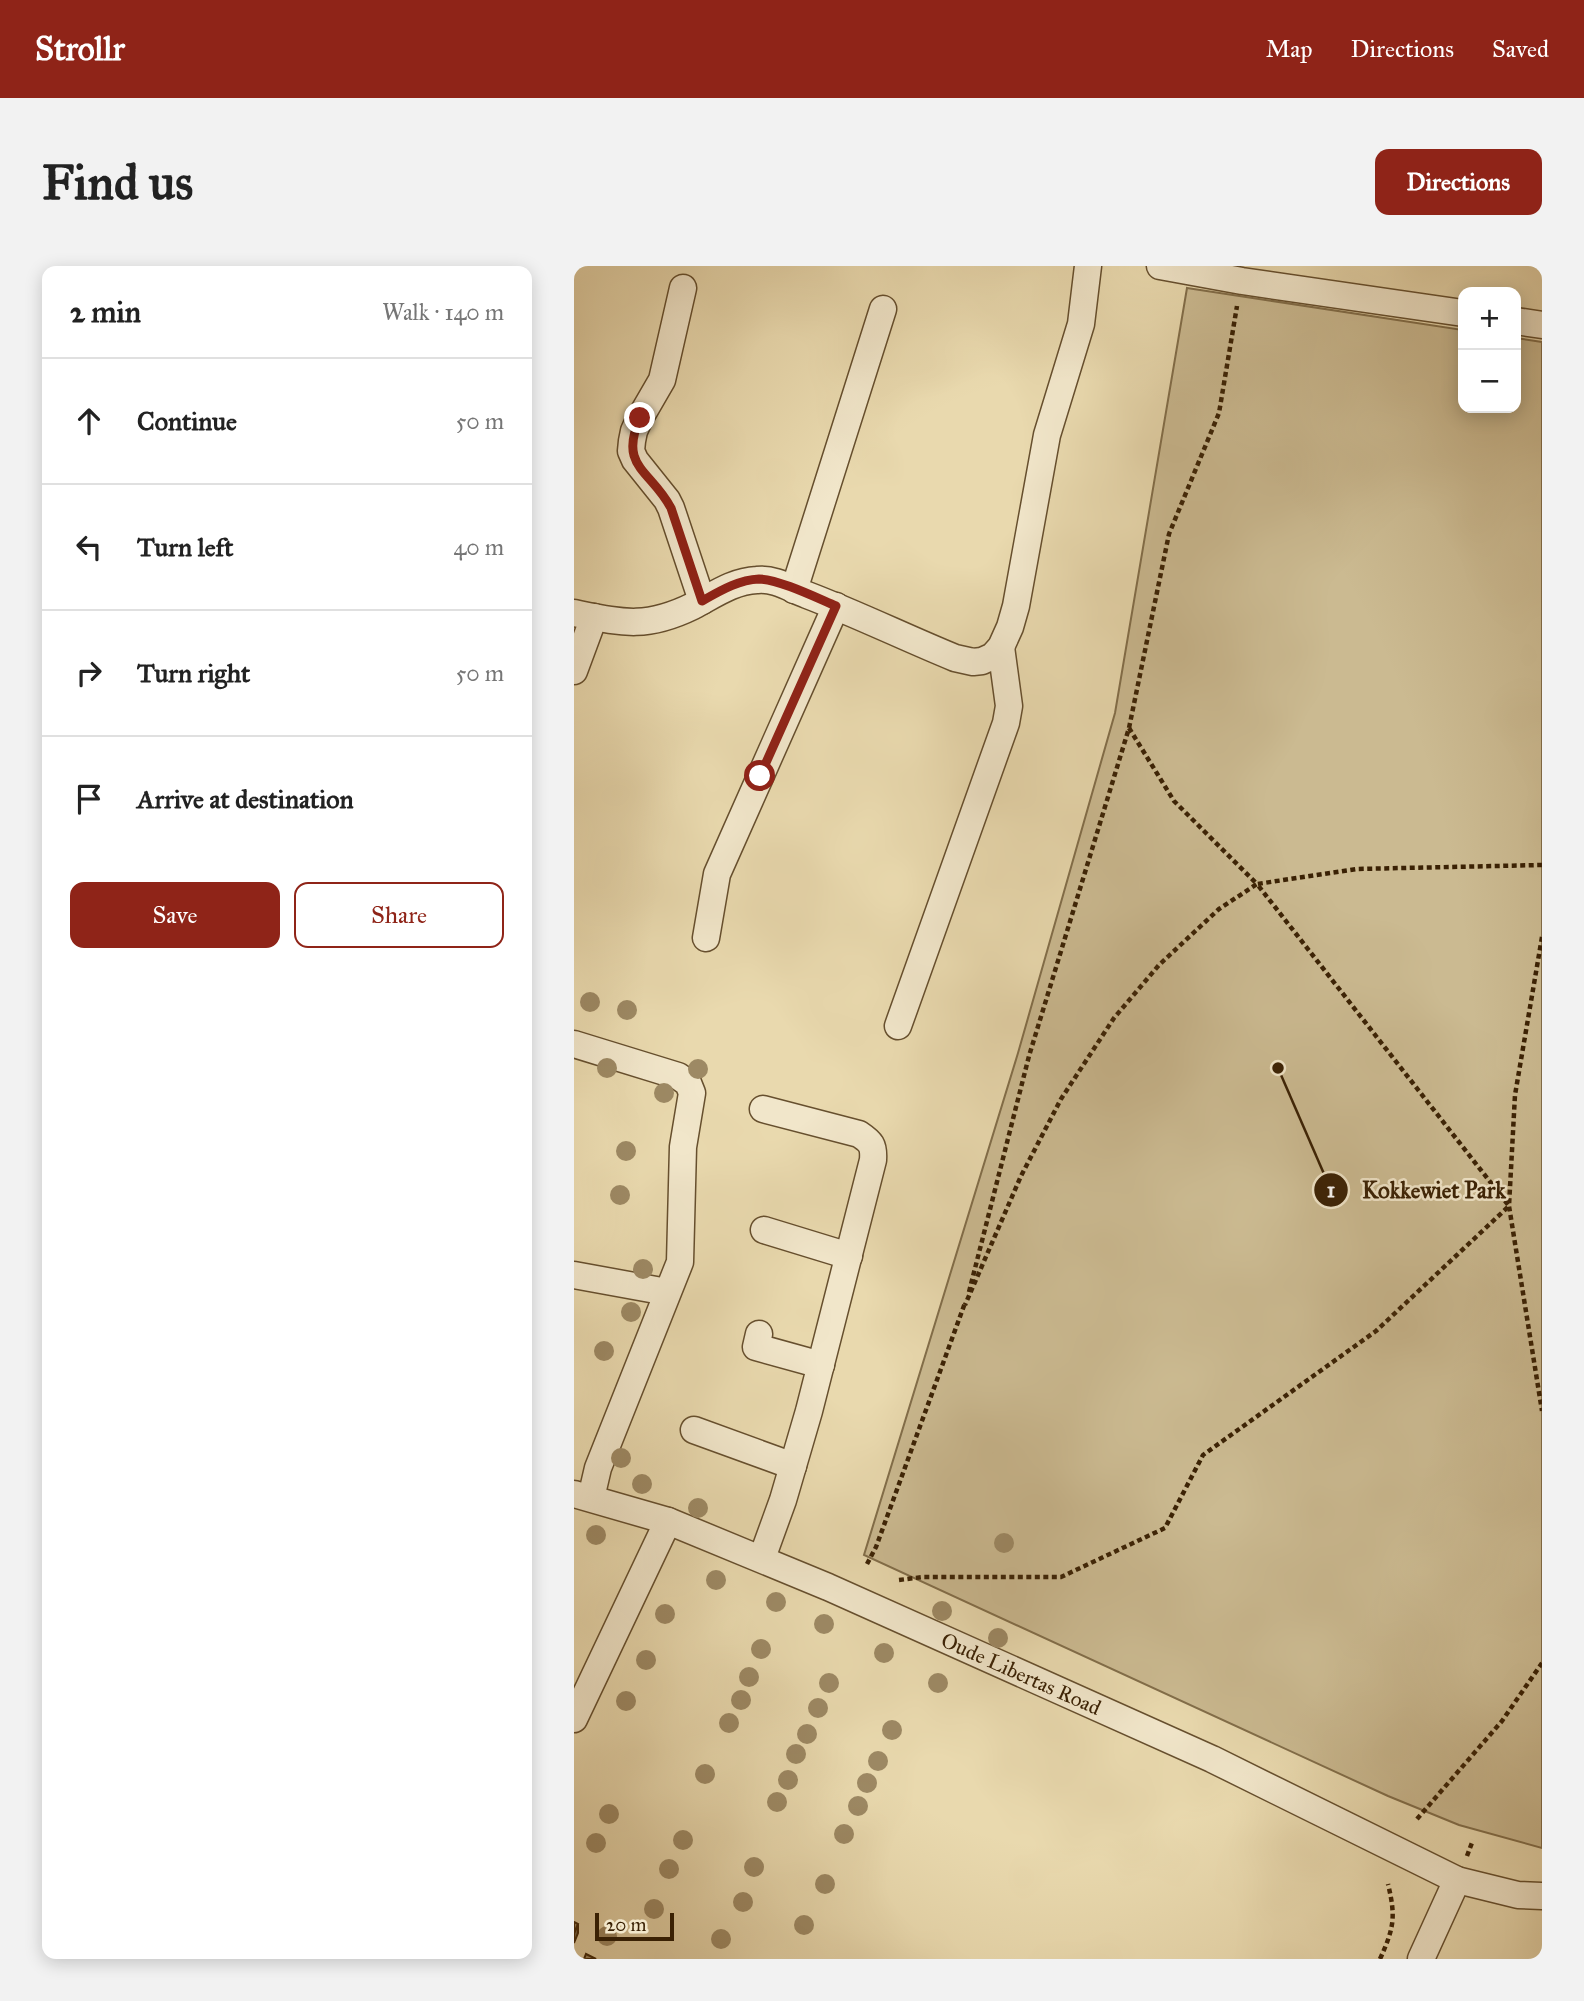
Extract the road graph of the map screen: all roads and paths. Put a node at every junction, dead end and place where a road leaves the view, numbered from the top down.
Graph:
1 (1088, 266) edge
2 (1160, 266) edge
3 (1283, 276) edge
4 (1242, 281) junction
5 (683, 288) dead end
6 (883, 309) dead end
7 (1458, 312) edge
8 (1521, 322) edge
9 (1542, 325) edge
10 (794, 590) junction
11 (702, 601) junction
12 (836, 606) junction
13 (584, 615) edge
14 (1001, 647) junction
15 (574, 671) edge
16 (1129, 728) junction
17 (1542, 865) edge
18 (1257, 884) junction
19 (706, 937) dead end
20 (1542, 937) edge
21 (898, 1026) dead end
22 (574, 1044) edge
23 (763, 1110) dead end
24 (1509, 1206) junction
25 (777, 1240) dead end
26 (849, 1256) junction
27 (574, 1275) edge
28 (667, 1292) junction
29 (965, 1305) junction
30 (760, 1334) dead end
31 (821, 1365) junction
32 (1542, 1411) edge
33 (694, 1430) dead end
34 (793, 1466) junction
35 (582, 1496) edge
36 (668, 1521) junction
37 (762, 1558) junction
38 (867, 1564) dead end
39 (899, 1580) dead end
40 (1542, 1664) edge
41 (574, 1720) edge
42 (1418, 1818) dead end
43 (1457, 1880) junction
44 (1388, 1884) dead end
45 (1542, 1896) edge
46 (1380, 1959) edge
47 (1421, 1959) edge

1 - 14 street
2 - 4 street
3 - 4 street
3 - 7 street
4 - 16 path
5 - 11 street
6 - 10 street
8 - 9 street
10 - 11 street
10 - 12 street
11 - 13 street
12 - 14 street
12 - 19 street
13 - 15 street
14 - 21 street
16 - 18 path
16 - 29 path
17 - 18 path
18 - 24 path
18 - 29 path
20 - 24 path
22 - 28 street
23 - 26 street
24 - 32 path
24 - 39 path
25 - 26 street
26 - 31 street
27 - 28 street
28 - 35 street
29 - 38 path
30 - 31 street
31 - 34 street
33 - 34 street
34 - 37 street
35 - 36 street, Oude Libertas Road
36 - 37 street, Oude Libertas Road
36 - 41 street
37 - 43 street, Oude Libertas Road
40 - 42 path
43 - 45 street, Oude Libertas Road
43 - 47 street
44 - 46 path

